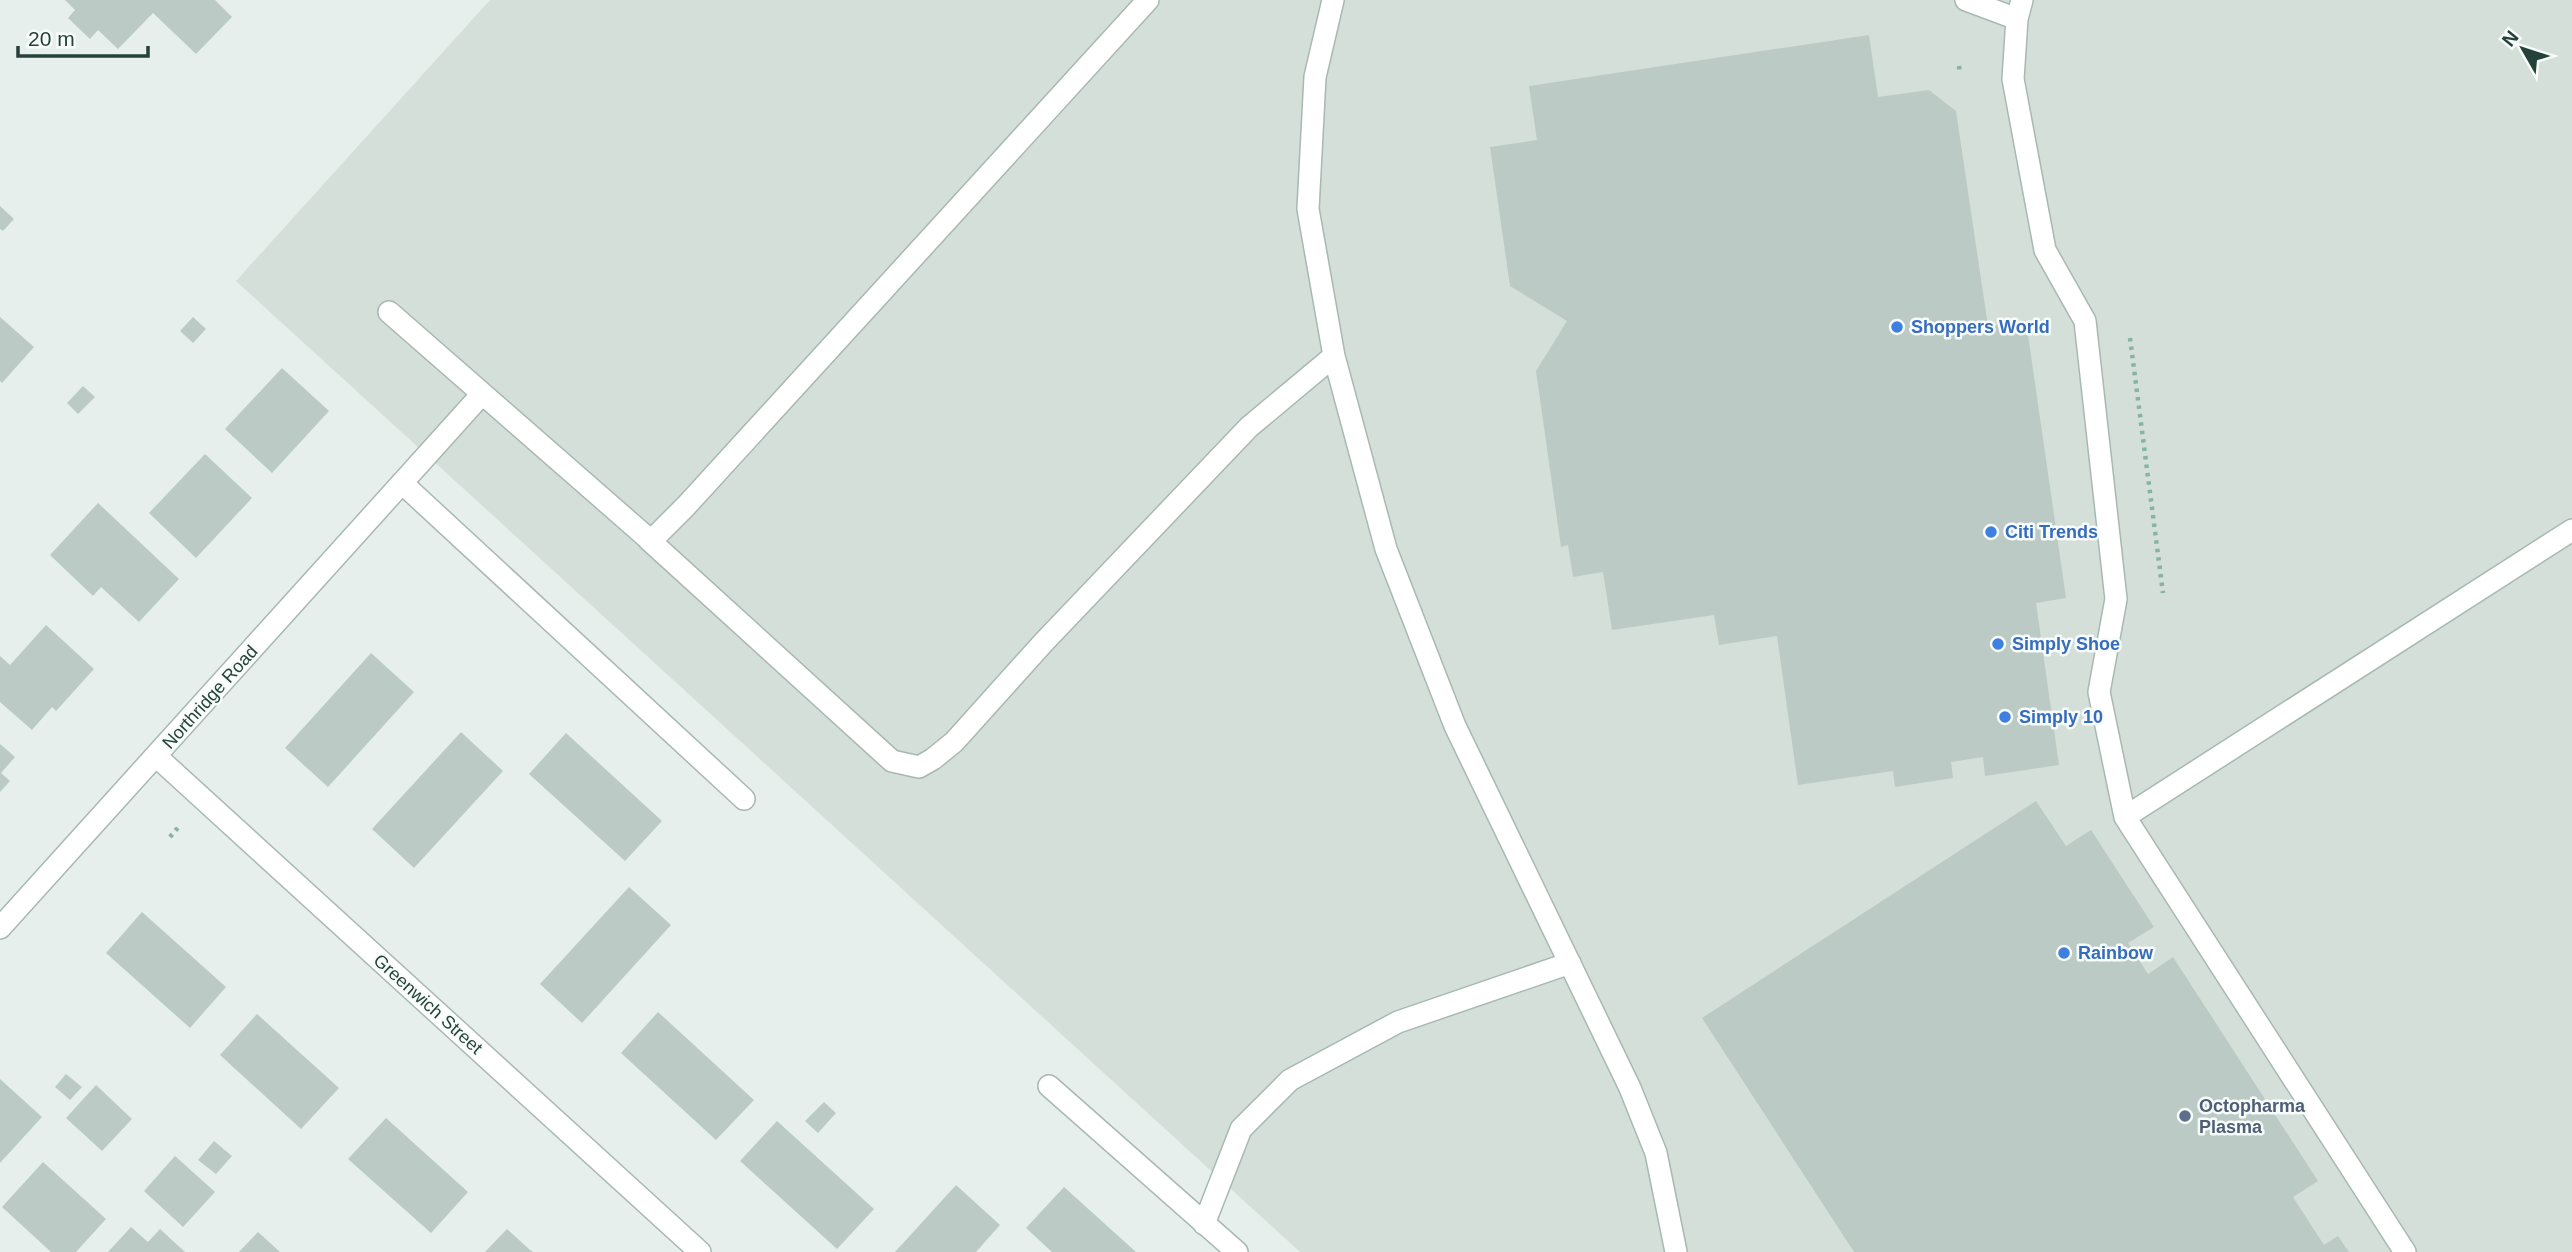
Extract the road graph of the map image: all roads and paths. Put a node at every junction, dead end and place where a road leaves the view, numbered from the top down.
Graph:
1 (1148, 0) edge
2 (1334, 0) edge
3 (1966, 0) edge
4 (2019, 9) edge
5 (1959, 66) dead end
6 (1960, 74) dead end
7 (388, 312) dead end
8 (2130, 338) dead end
9 (1334, 356) junction
10 (482, 394) junction
11 (402, 483) junction
12 (2572, 530) edge
13 (648, 539) junction
14 (2163, 593) dead end
15 (157, 757) junction
16 (744, 799) dead end
17 (2126, 817) junction
18 (187, 819) dead end
19 (170, 837) dead end
20 (0, 928) edge
21 (1570, 963) junction
22 (1049, 1086) dead end
23 (1204, 1223) junction
24 (700, 1252) edge
25 (1237, 1252) edge
26 (1676, 1252) edge
27 (2405, 1252) edge

1 - 13 street
2 - 9 street
3 - 4 street
4 - 17 street
5 - 6 path
7 - 10 street
8 - 14 path
9 - 13 street
9 - 21 street
10 - 11 street, Northridge Road
10 - 13 street
11 - 15 street, Northridge Road
11 - 16 street
12 - 17 street
15 - 20 street, Northridge Road
15 - 24 street, Greenwich Street
17 - 27 street
18 - 19 path
21 - 23 street
21 - 26 street
22 - 23 street
23 - 25 street

